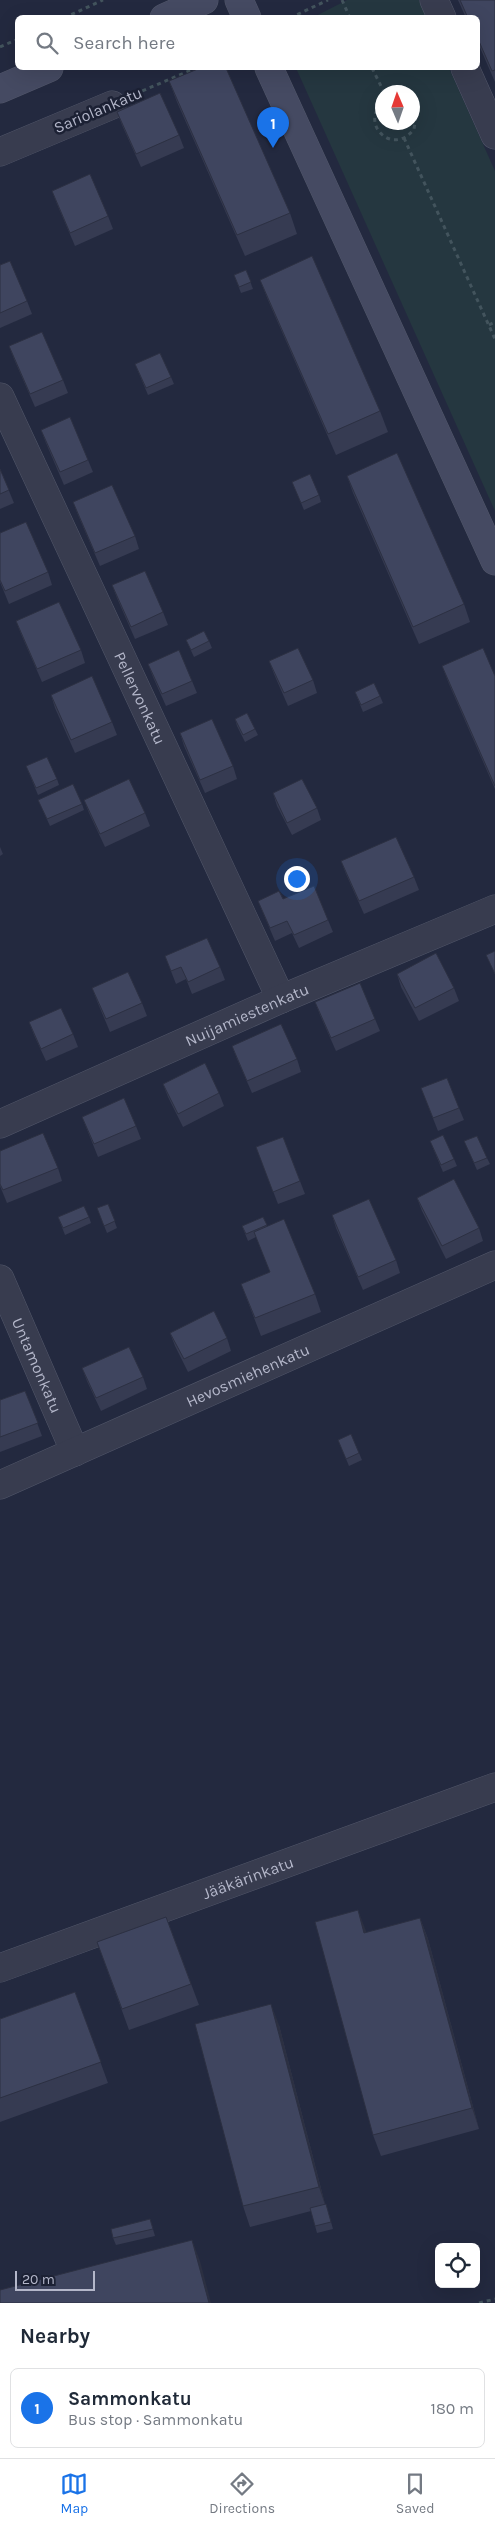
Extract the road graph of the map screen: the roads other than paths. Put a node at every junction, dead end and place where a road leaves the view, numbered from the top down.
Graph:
1 (204, 0) edge
2 (239, 0) edge
3 (434, 0) edge
4 (171, 15) edge
5 (246, 15) edge
6 (441, 15) edge
7 (44, 70) edge
8 (270, 70) edge
9 (465, 70) edge
10 (0, 89) edge
11 (112, 105) road end
12 (495, 135) edge
13 (0, 152) edge
14 (0, 397) edge
15 (495, 562) edge
16 (495, 909) edge
17 (281, 999) junction
18 (0, 1124) edge
19 (495, 1265) edge
20 (0, 1279) edge
21 (75, 1452) junction
22 (0, 1484) edge
23 (495, 1787) edge
24 (0, 1968) edge

1 - 4 street
2 - 5 street
3 - 6 street
7 - 10 street
8 - 15 street
9 - 12 street
11 - 13 street, Sariolankatu
14 - 17 street, Pellervonkatu
16 - 17 street, Nuijamiestenkatu
17 - 18 street, Nuijamiestenkatu
19 - 21 street, Hevosmiehenkatu
20 - 21 street, Untamonkatu
21 - 22 street, Hevosmiehenkatu
23 - 24 street, Jääkärinkatu

